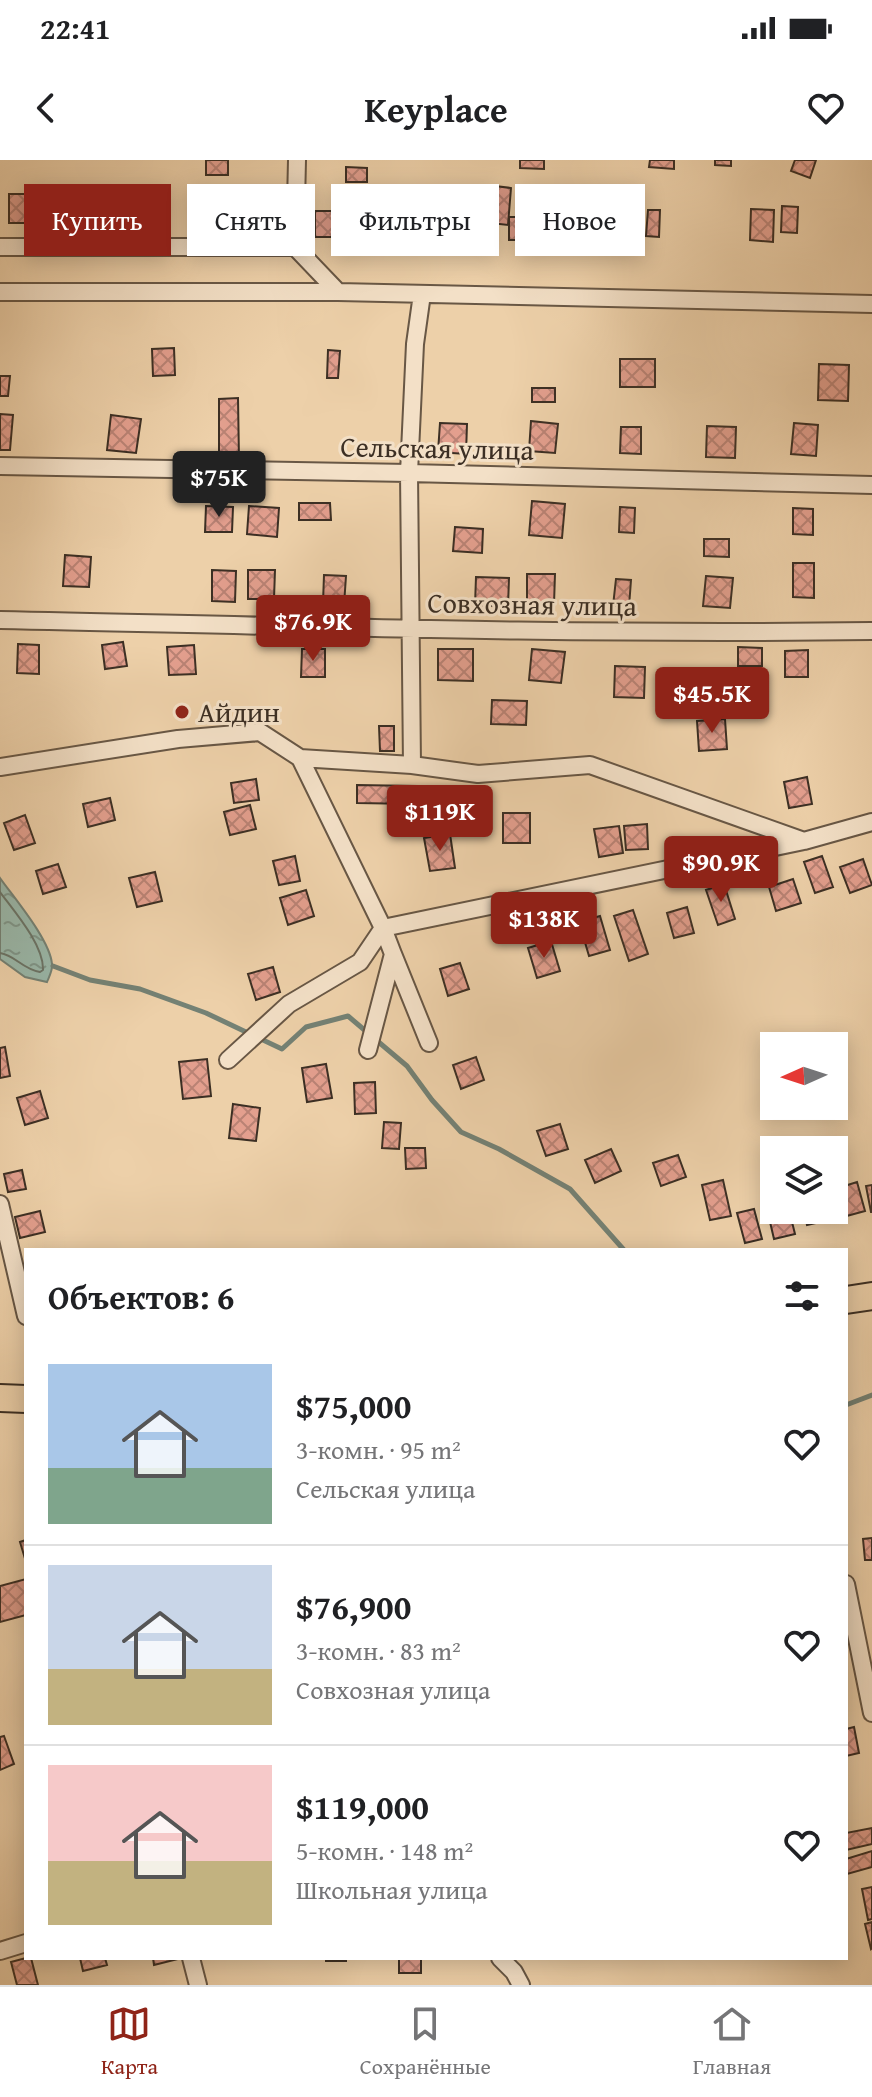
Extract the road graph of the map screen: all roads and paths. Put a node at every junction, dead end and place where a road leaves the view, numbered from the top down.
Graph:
1 (297, 160) edge
2 (296, 184) edge
3 (0, 247) edge
4 (187, 247) edge
5 (304, 256) edge
6 (0, 292) edge
7 (338, 292) junction
8 (422, 294) junction
9 (872, 304) edge
10 (0, 466) edge
11 (409, 473) junction
12 (872, 485) edge
13 (0, 620) edge
14 (410, 628) junction
15 (872, 631) edge
16 (300, 758) junction
17 (412, 765) junction
18 (0, 767) edge
19 (872, 822) edge
20 (804, 841) junction
21 (383, 928) junction
22 (393, 954) junction
23 (429, 1043) dead end
24 (368, 1050) dead end
25 (228, 1060) dead end
26 (0, 1204) edge
27 (872, 1296) edge
28 (848, 1300) edge
29 (24, 1307) edge
30 (0, 1398) edge
31 (24, 1399) edge
32 (848, 1594) edge
33 (872, 1713) edge
34 (24, 1944) edge
35 (0, 1951) edge
36 (192, 1960) edge
37 (502, 1960) edge
38 (198, 1985) edge
39 (521, 1985) edge

1 - 2 street
3 - 4 street
5 - 7 street
6 - 7 street
7 - 8 street
8 - 9 street
8 - 11 street
10 - 11 street, Сельская улица
11 - 12 street, Сельская улица
11 - 14 street
13 - 14 street, Совхозная улица
14 - 15 street, Совхозная улица
14 - 17 street
16 - 17 street
16 - 18 street
16 - 21 street
17 - 20 street
19 - 20 street
20 - 21 street
21 - 22 street
21 - 25 street
22 - 23 street
22 - 24 street
26 - 29 street
27 - 28 main road
30 - 31 main road
32 - 33 street
34 - 35 street
36 - 38 street
37 - 39 street

